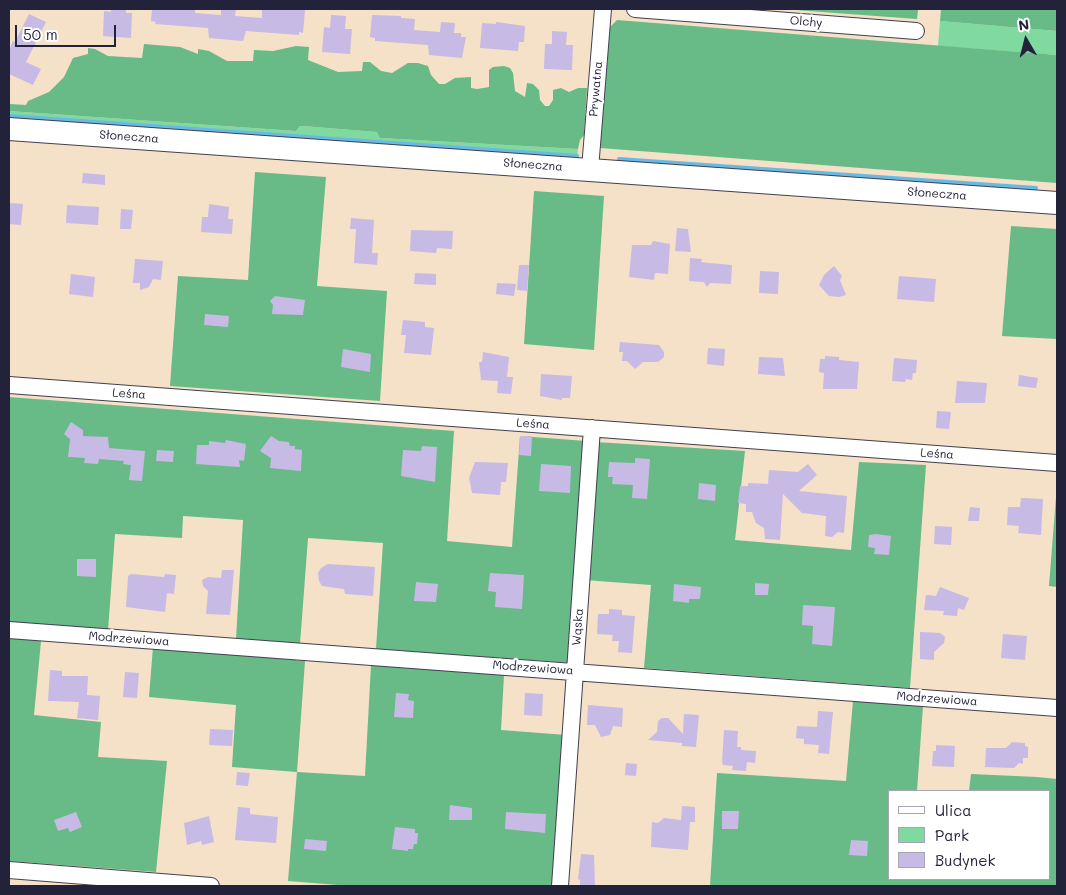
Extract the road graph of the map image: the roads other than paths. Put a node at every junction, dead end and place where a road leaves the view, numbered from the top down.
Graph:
1 (603, 9) edge
2 (635, 9) edge
3 (916, 31) dead end
4 (9, 130) edge
5 (590, 169) junction
6 (1057, 203) edge
7 (9, 385) edge
8 (592, 428) junction
9 (1057, 463) edge
10 (9, 630) edge
11 (575, 672) junction
12 (1057, 708) edge
13 (9, 870) edge
14 (211, 886) edge
15 (560, 886) edge

1 - 5 street, Prywatna
2 - 3 street, Olchy
4 - 5 main road, Słoneczna
5 - 6 main road, Słoneczna
7 - 8 street, Leśna
8 - 9 street, Leśna
8 - 11 street, Wąska
10 - 11 street, Modrzewiowa
11 - 12 street, Modrzewiowa
11 - 15 street, Wąska
13 - 14 street

